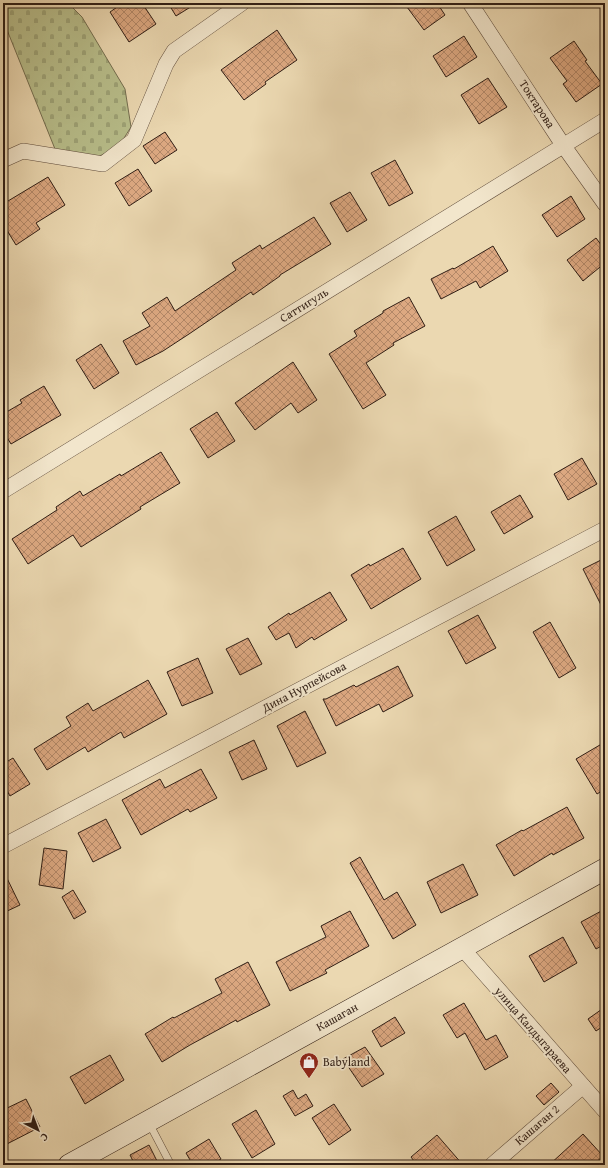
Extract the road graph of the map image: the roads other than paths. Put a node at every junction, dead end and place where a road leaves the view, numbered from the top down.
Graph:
1 (242, 3) edge
2 (470, 3) edge
3 (605, 120) edge
4 (564, 145) junction
5 (3, 160) edge
6 (605, 204) edge
7 (3, 490) edge
8 (605, 529) edge
9 (3, 846) edge
10 (605, 869) edge
11 (462, 948) junction
12 (583, 1086) junction
13 (605, 1111) edge
14 (148, 1122) junction
15 (69, 1165) edge
16 (171, 1165) edge
17 (492, 1165) edge

1 - 5 street
2 - 4 street, Токтарова
3 - 4 street, Саттигуль
4 - 6 street, Токтарова
4 - 7 street, Саттигуль
8 - 9 street, Дина Нурпейсова
10 - 11 street, Кашаган
11 - 12 street, улица Калдыгараева
11 - 14 street, Кашаган
12 - 13 street, улица Калдыгараева
12 - 17 street, Кашаган 2
14 - 15 street, Кашаган
14 - 16 lane

